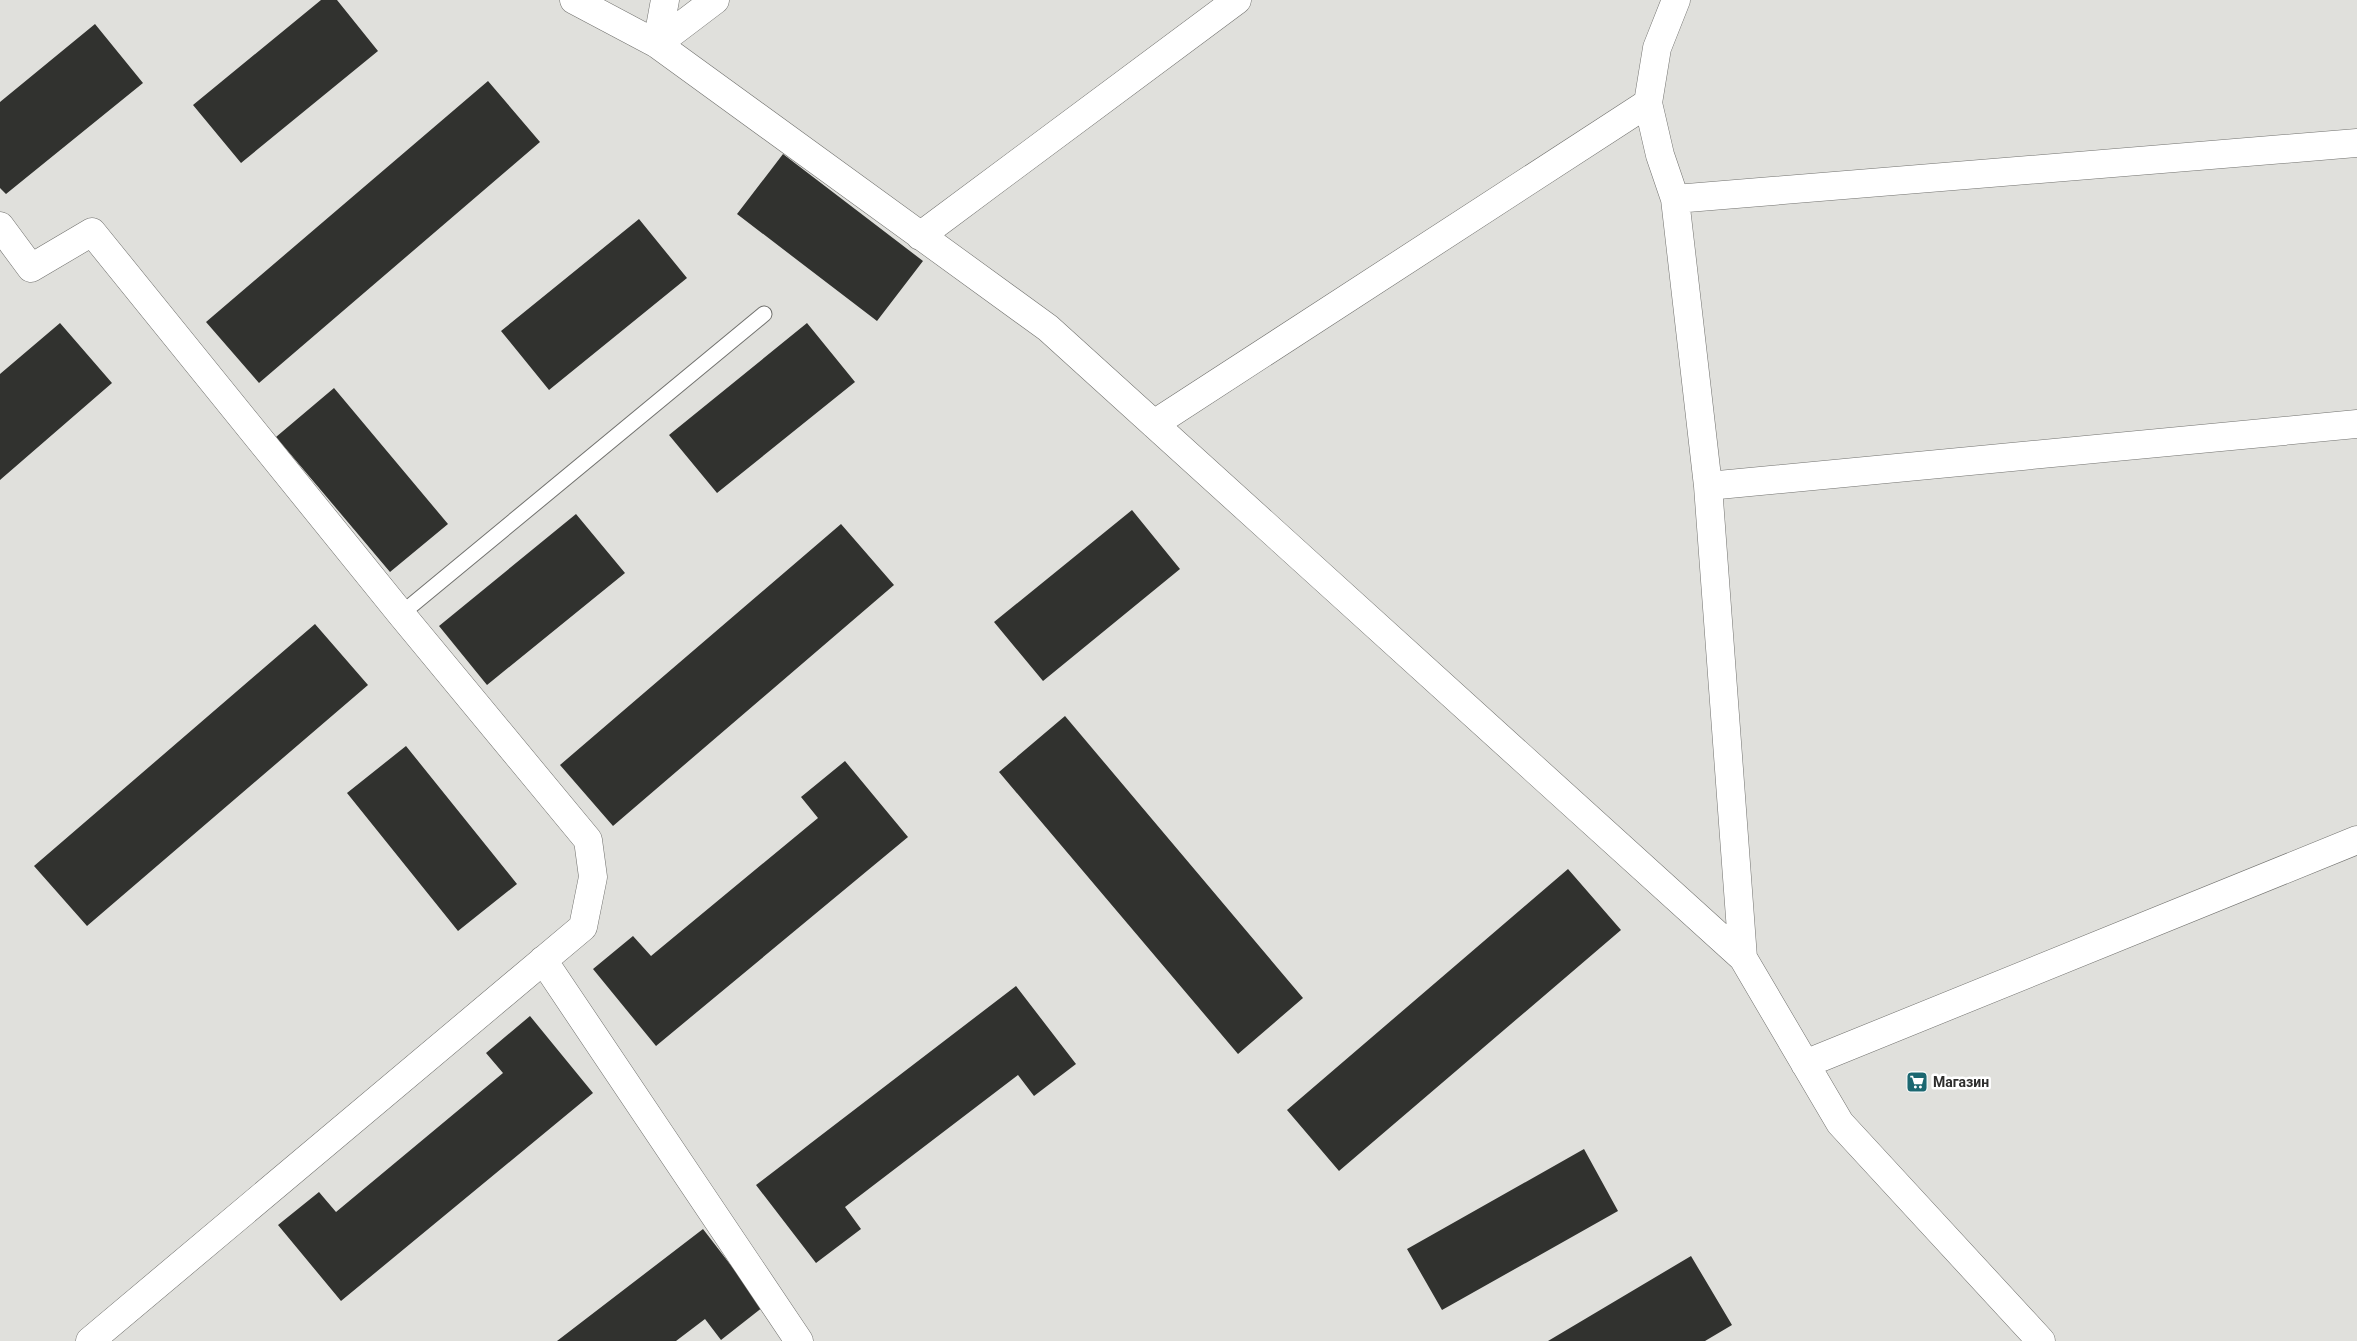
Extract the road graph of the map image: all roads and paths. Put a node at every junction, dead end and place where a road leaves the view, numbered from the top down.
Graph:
1 (574, 0) edge
2 (665, 0) edge
3 (715, 0) edge
4 (1237, 0) edge
5 (1676, 0) edge
6 (657, 44) junction
7 (1648, 103) junction
8 (2357, 143) edge
9 (1675, 200) junction
10 (0, 226) edge
11 (920, 236) junction
12 (764, 314) dead end
13 (1154, 424) junction
14 (2357, 424) edge
15 (1708, 486) junction
16 (401, 614) junction
17 (2357, 840) edge
18 (1743, 958) junction
19 (543, 960) junction
20 (1805, 1064) junction
21 (90, 1341) edge
22 (799, 1341) edge
23 (2041, 1341) edge

1 - 6 street
2 - 6 street
3 - 6 street
4 - 11 street
5 - 7 street
6 - 11 street
7 - 9 street
7 - 13 street
8 - 9 street
9 - 15 street
10 - 16 street
11 - 13 street
12 - 16 lane
13 - 18 street
14 - 15 street
15 - 18 street
16 - 19 street
17 - 20 street
18 - 20 street
19 - 21 street
19 - 22 street
20 - 23 street

